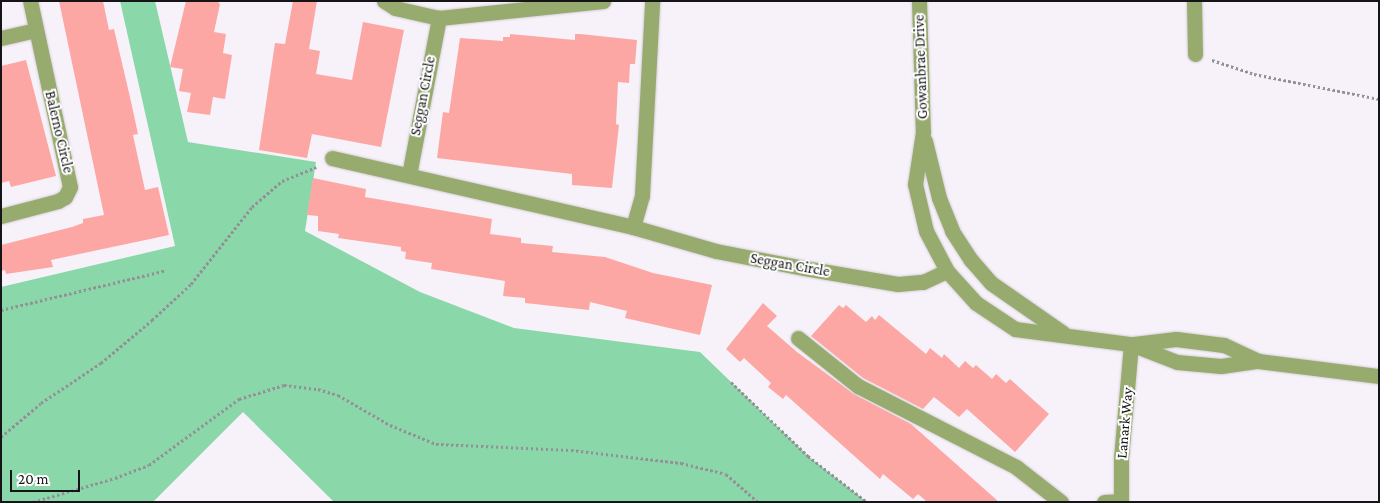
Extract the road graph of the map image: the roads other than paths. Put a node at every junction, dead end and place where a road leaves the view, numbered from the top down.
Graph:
1 (30, 1) edge
2 (384, 1) edge
3 (603, 1) edge
4 (652, 1) edge
5 (919, 1) edge
6 (1194, 1) edge
7 (439, 18) junction
8 (35, 30) junction
9 (1, 38) edge
10 (1195, 54) road end
11 (923, 132) junction
12 (332, 158) road end
13 (409, 174) junction
14 (1, 216) edge
15 (633, 226) junction
16 (947, 271) junction
17 (1065, 334) junction
18 (798, 338) dead end
19 (1131, 344) junction
20 (1258, 361) junction
21 (1379, 376) edge
22 (1121, 501) edge
23 (1061, 502) edge
24 (1104, 502) edge

1 - 8 street, Balerno Circle
2 - 7 street
3 - 7 street
4 - 15 street
5 - 11 street, Gowanbrae Drive
6 - 10 street
7 - 13 street, Seggan Circle
8 - 9 street
8 - 14 street, Balerno Circle
11 - 16 street, Gowanbrae Drive
11 - 17 street, Gowanbrae Drive
12 - 13 street, Seggan Circle
13 - 15 street, Seggan Circle
15 - 16 street, Seggan Circle
16 - 17 street, Gowanbrae Drive
17 - 19 street, Gowanbrae Drive
18 - 23 street
19 - 20 street, Gowanbrae Drive
19 - 20 street, Gowanbrae Drive
19 - 22 street, Lanark Way
20 - 21 street, Gowanbrae Drive
22 - 24 street

